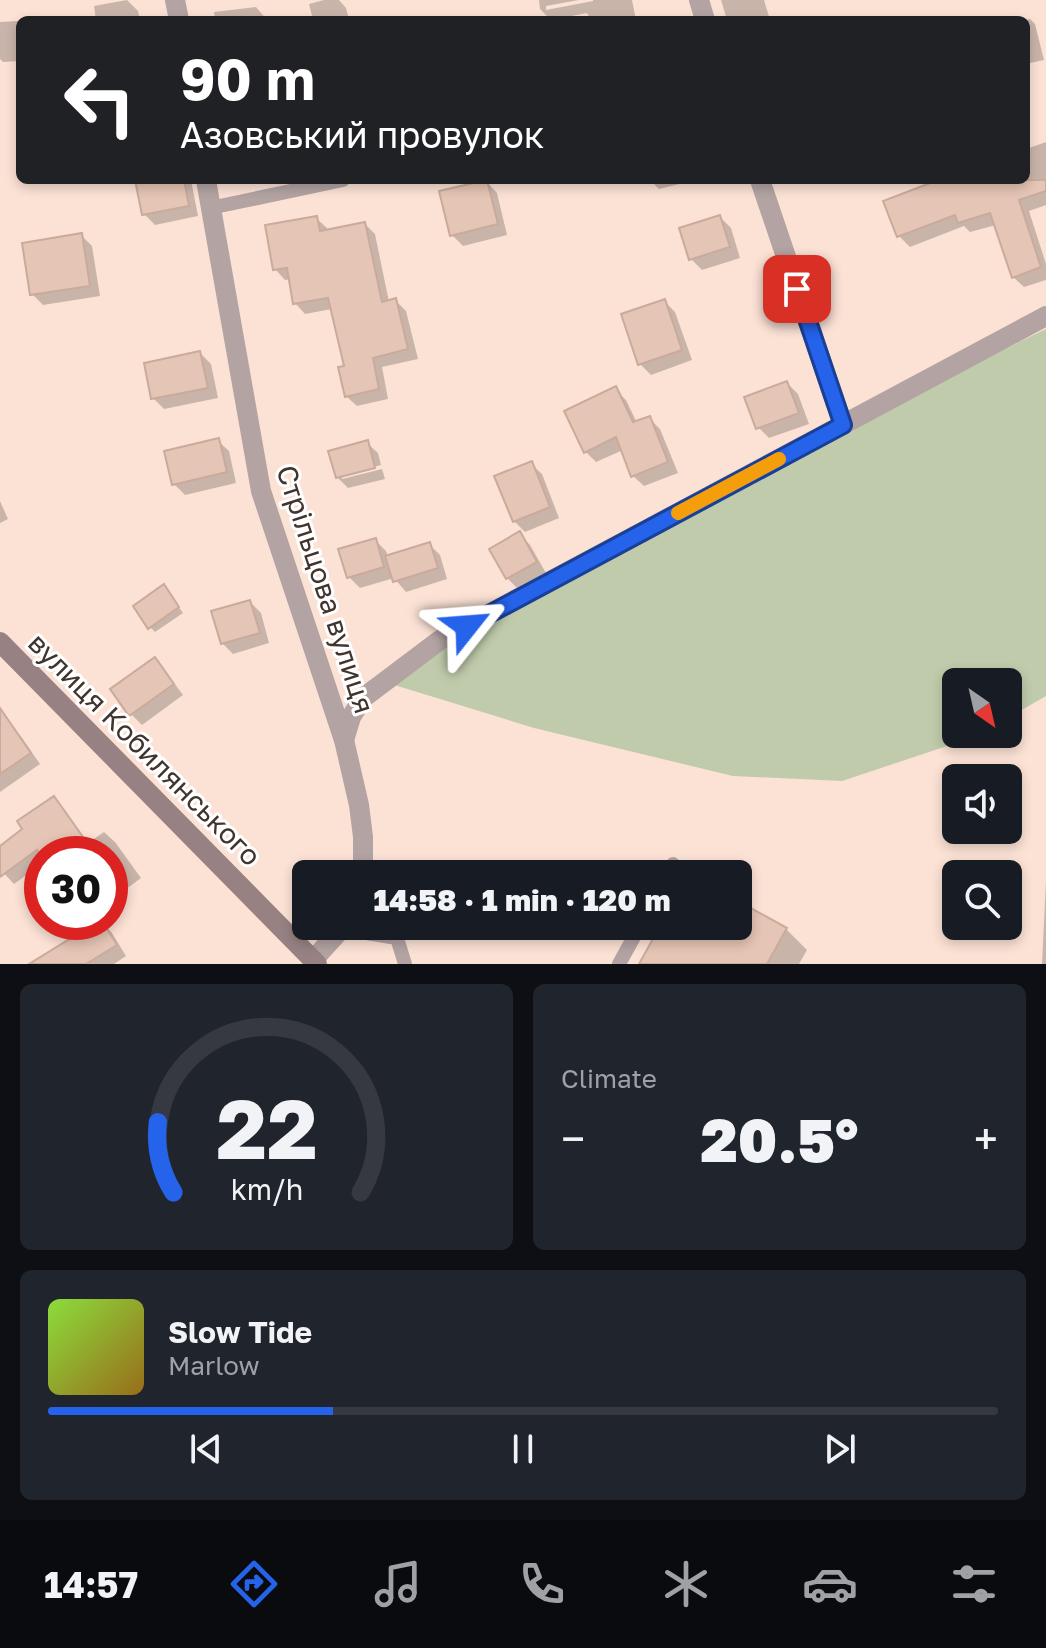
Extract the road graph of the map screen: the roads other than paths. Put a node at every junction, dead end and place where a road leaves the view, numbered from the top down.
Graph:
1 (207, 184) edge
2 (324, 184) edge
3 (761, 184) edge
4 (210, 208) junction
5 (1046, 316) edge
6 (843, 425) junction
7 (0, 642) edge
8 (344, 740) junction
9 (362, 860) edge
10 (333, 940) edge
11 (398, 940) edge
12 (632, 940) edge
13 (316, 961) edge
14 (405, 964) edge
15 (619, 964) edge

1 - 4 street, Стрільцова вулиця
2 - 4 lane
3 - 6 street
4 - 8 street, Стрільцова вулиця
5 - 6 street
6 - 8 street
7 - 13 main road, вулиця Кобилянського
8 - 9 street, Стрільцова вулиця
10 - 13 street
11 - 14 lane
12 - 15 lane

